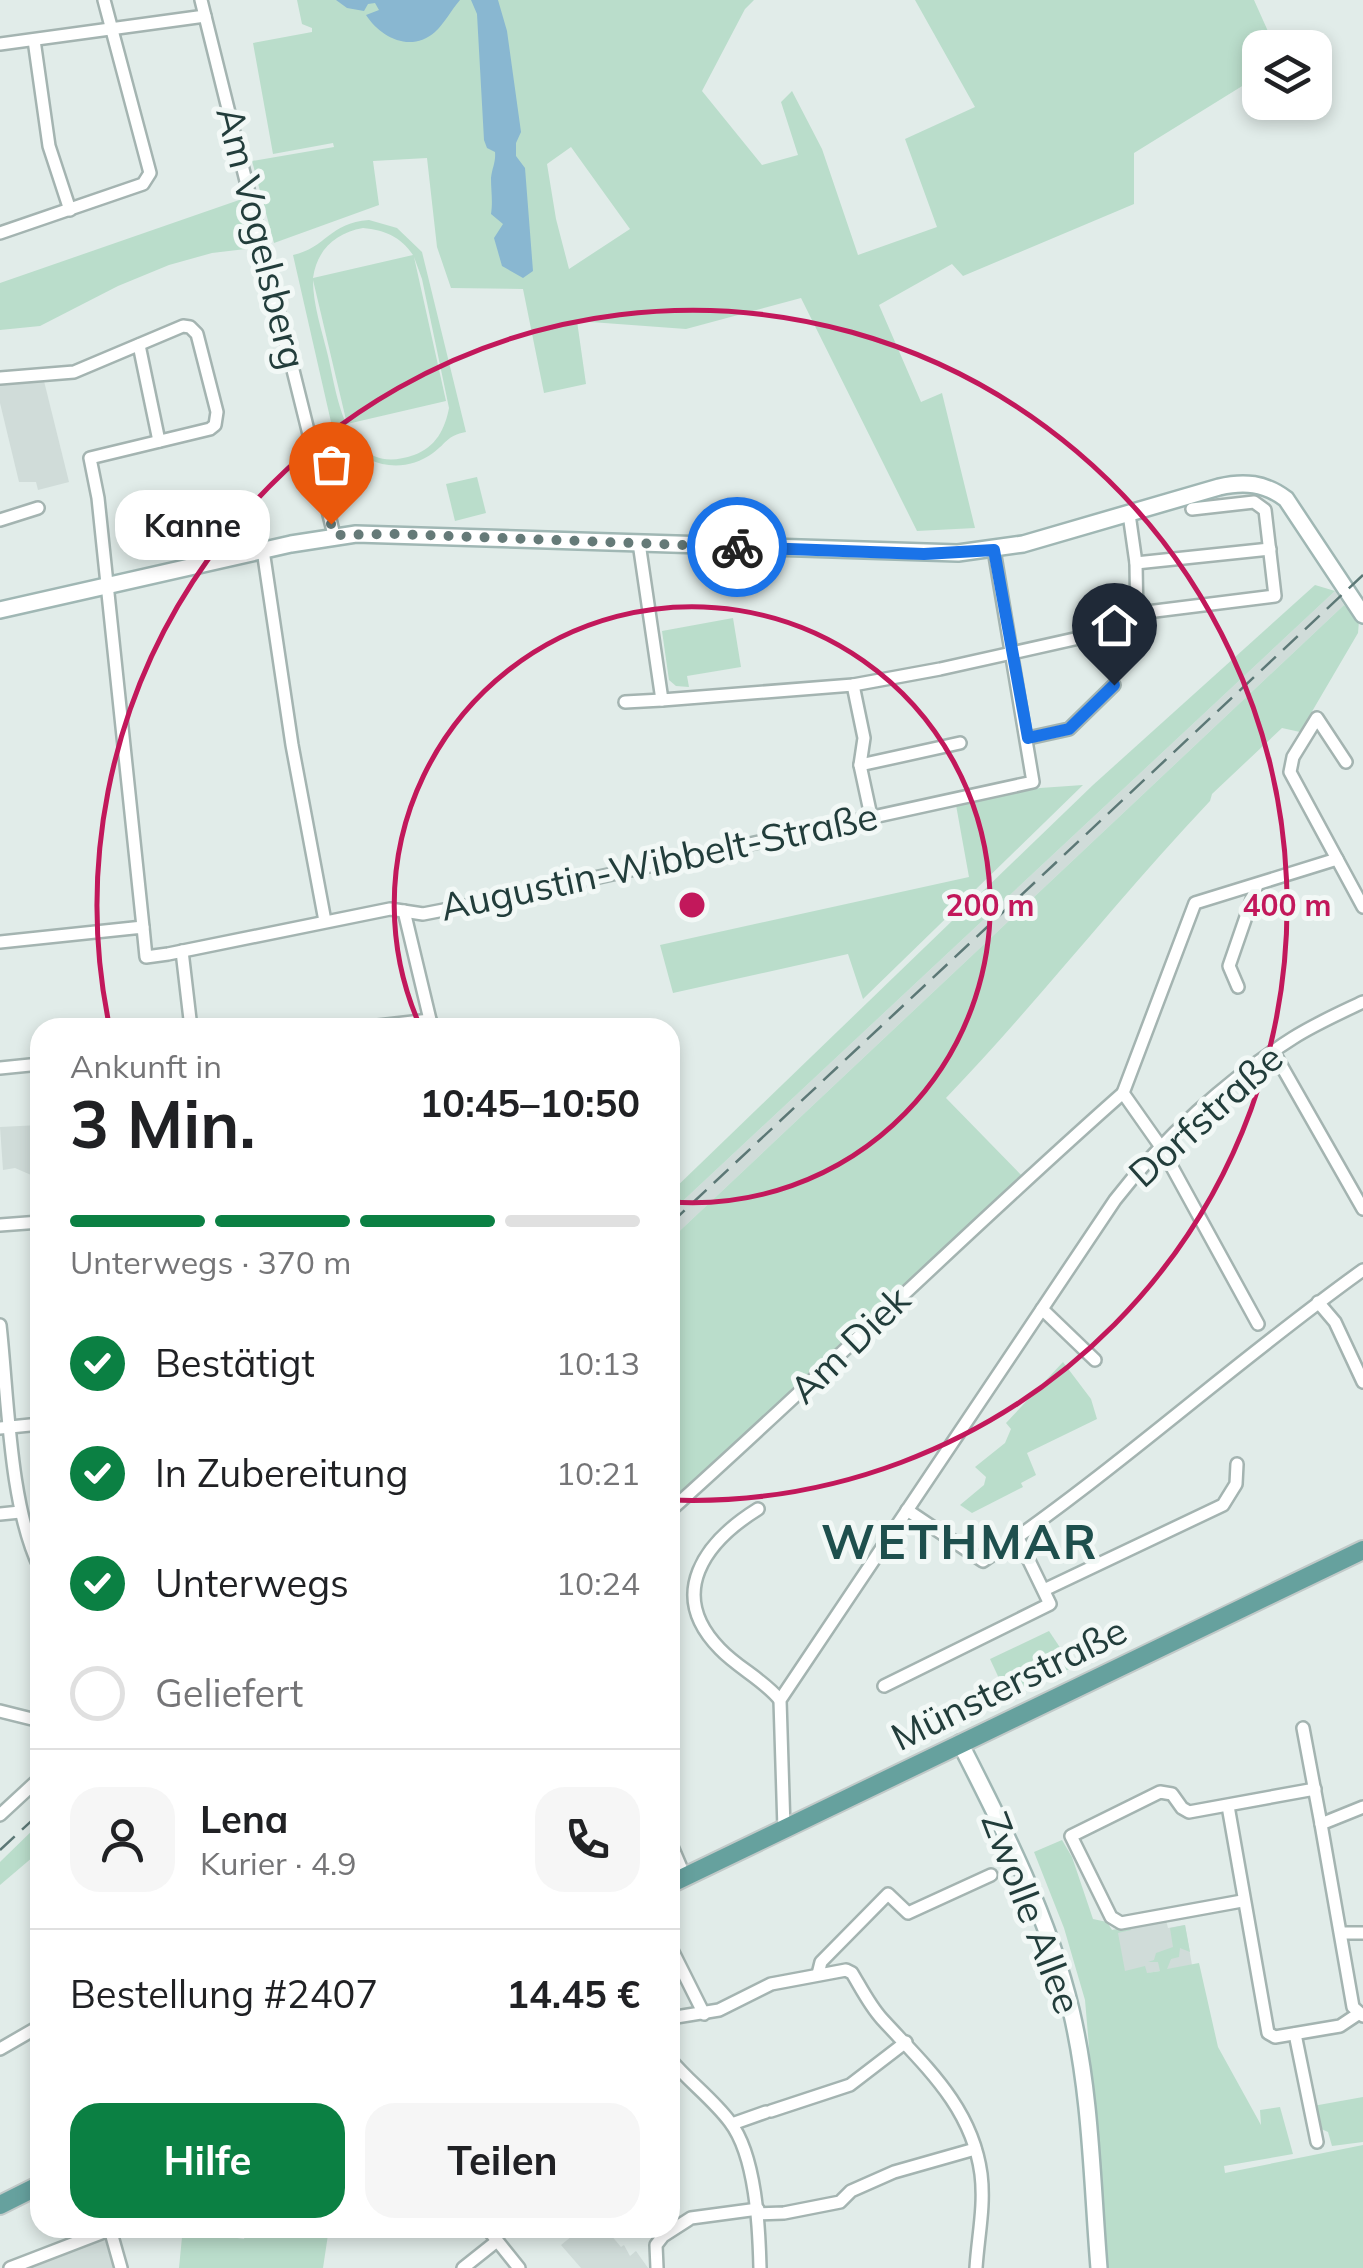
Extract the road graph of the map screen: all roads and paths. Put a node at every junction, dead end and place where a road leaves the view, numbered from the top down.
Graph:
1 (104, 0) edge
2 (201, 0) edge
3 (205, 16) junction
4 (112, 28) junction
5 (34, 40) junction
6 (0, 44) edge
7 (70, 210) junction
8 (0, 233) edge
9 (139, 345) junction
10 (0, 378) edge
11 (159, 441) junction
12 (38, 508) dead end
13 (1192, 509) dead end
14 (1129, 514) junction
15 (0, 520) edge
16 (334, 535) junction
17 (640, 544) junction
18 (1270, 549) junction
19 (262, 550) junction
20 (994, 550) junction
21 (1136, 563) junction
22 (107, 586) junction
23 (0, 610) edge
24 (1139, 613) junction
25 (1363, 615) edge
26 (1011, 653) junction
27 (853, 684) junction
28 (1114, 685) dead end
29 (662, 700) junction
30 (625, 702) dead end
31 (1028, 738) junction
32 (960, 743) dead end
33 (1346, 762) dead end
34 (860, 765) junction
35 (871, 816) junction
36 (1337, 859) junction
37 (1258, 885) junction
38 (1363, 908) edge
39 (404, 911) junction
40 (325, 922) junction
41 (143, 926) junction
42 (0, 942) edge
43 (182, 950) junction
44 (1238, 987) dead end
45 (1363, 1002) edge
46 (190, 1018) edge
47 (430, 1018) edge
48 (1273, 1051) junction
49 (30, 1065) edge
50 (0, 1068) edge
51 (1123, 1093) junction
52 (1161, 1146) junction
53 (1363, 1209) edge
54 (30, 1223) edge
55 (0, 1225) edge
56 (1363, 1270) edge
57 (1318, 1302) junction
58 (1042, 1309) junction
59 (1258, 1324) dead end
60 (0, 1325) edge
61 (1095, 1360) dead end
62 (1363, 1382) edge
63 (6, 1428) edge
64 (1237, 1464) dead end
65 (680, 1503) edge
66 (758, 1510) dead end
67 (907, 1510) junction
68 (20, 1512) junction
69 (0, 1514) edge
70 (1018, 1538) junction
71 (30, 1548) edge
72 (1363, 1550) edge
73 (1044, 1590) junction
74 (884, 1686) dead end
75 (780, 1700) junction
76 (0, 1710) edge
77 (30, 1718) edge
78 (1303, 1728) dead end
79 (960, 1743) junction
80 (30, 1787) edge
81 (1315, 1789) junction
82 (1228, 1806) junction
83 (1363, 1807) edge
84 (0, 1815) edge
85 (1321, 1824) junction
86 (784, 1830) junction
87 (992, 1875) dead end
88 (680, 1880) edge
89 (1242, 1901) junction
90 (1341, 1933) junction
91 (1363, 1933) edge
92 (680, 1966) edge
93 (818, 1974) junction
94 (704, 2014) junction
95 (1361, 2015) edge
96 (680, 2017) edge
97 (30, 2032) edge
98 (1295, 2034) junction
99 (906, 2042) junction
100 (0, 2048) edge
101 (680, 2069) edge
102 (732, 2124) junction
103 (1317, 2142) dead end
104 (975, 2149) junction
105 (30, 2191) edge
106 (0, 2205) edge
107 (758, 2212) junction
108 (680, 2223) edge
109 (86, 2238) edge
110 (114, 2238) edge
111 (494, 2238) edge
112 (664, 2238) edge
113 (497, 2241) junction
114 (10, 2268) edge
115 (121, 2268) edge
116 (462, 2268) edge
117 (519, 2268) edge
118 (656, 2268) edge
119 (760, 2268) edge
120 (976, 2268) edge
121 (1099, 2268) edge

1 - 4 street
2 - 3 street, Am Vogelsberg
3 - 4 street
3 - 16 street, Am Vogelsberg
4 - 5 street
4 - 7 street
5 - 6 street
5 - 7 street
7 - 8 street
9 - 10 street
9 - 11 street
9 - 11 street
11 - 22 street
12 - 15 street
13 - 18 street
14 - 20 street
14 - 21 street
14 - 25 street
16 - 17 street
16 - 19 street
17 - 20 street
17 - 29 street
18 - 21 street
18 - 24 street
19 - 22 street
19 - 40 street
20 - 26 street, Augustin-Wibbelt-Straße
21 - 24 street
22 - 23 street
22 - 41 street
24 - 26 street
26 - 27 street
26 - 31 street, Augustin-Wibbelt-Straße
27 - 29 street
27 - 34 street
28 - 31 street
29 - 30 street
31 - 35 street, Augustin-Wibbelt-Straße
32 - 34 street
33 - 36 street
34 - 35 street
35 - 39 street, Augustin-Wibbelt-Straße
36 - 37 street
36 - 38 street
37 - 44 street
37 - 51 street
39 - 40 street, Augustin-Wibbelt-Straße
39 - 47 street
40 - 43 street, Augustin-Wibbelt-Straße
41 - 42 street
41 - 43 street, Augustin-Wibbelt-Straße
43 - 46 street
45 - 48 street, Dorfstraße
48 - 52 street, Dorfstraße
48 - 53 street
49 - 50 street
51 - 52 street
51 - 65 street, Am Diek
52 - 58 street, Dorfstraße
52 - 59 street
54 - 55 street
56 - 57 street
57 - 62 street
57 - 70 street
58 - 61 street
58 - 67 street, Dorfstraße
60 - 63 street
63 - 68 street
64 - 73 street
66 - 75 street
67 - 70 street
67 - 75 street, Dorfstraße
68 - 69 street
68 - 71 street
70 - 73 street
72 - 79 main road, Münsterstraße
73 - 74 street
75 - 86 street
76 - 77 street
78 - 81 street
79 - 86 main road, Münsterstraße
79 - 121 street, Zwolle Allee
80 - 84 street
81 - 82 street
81 - 85 street
82 - 89 street
82 - 89 street
83 - 85 street
85 - 90 street
86 - 88 main road, Münsterstraße
87 - 93 street
89 - 98 street
90 - 91 street
90 - 95 street
92 - 94 street
93 - 94 street
93 - 99 street
94 - 96 street
95 - 98 street
97 - 100 street
98 - 103 street
99 - 102 street
99 - 104 street
101 - 102 street
102 - 107 street
104 - 107 street
104 - 120 street
105 - 106 main road
107 - 108 street
107 - 119 street
109 - 114 street
110 - 115 street
111 - 113 street
112 - 118 street
113 - 116 street
113 - 117 street

